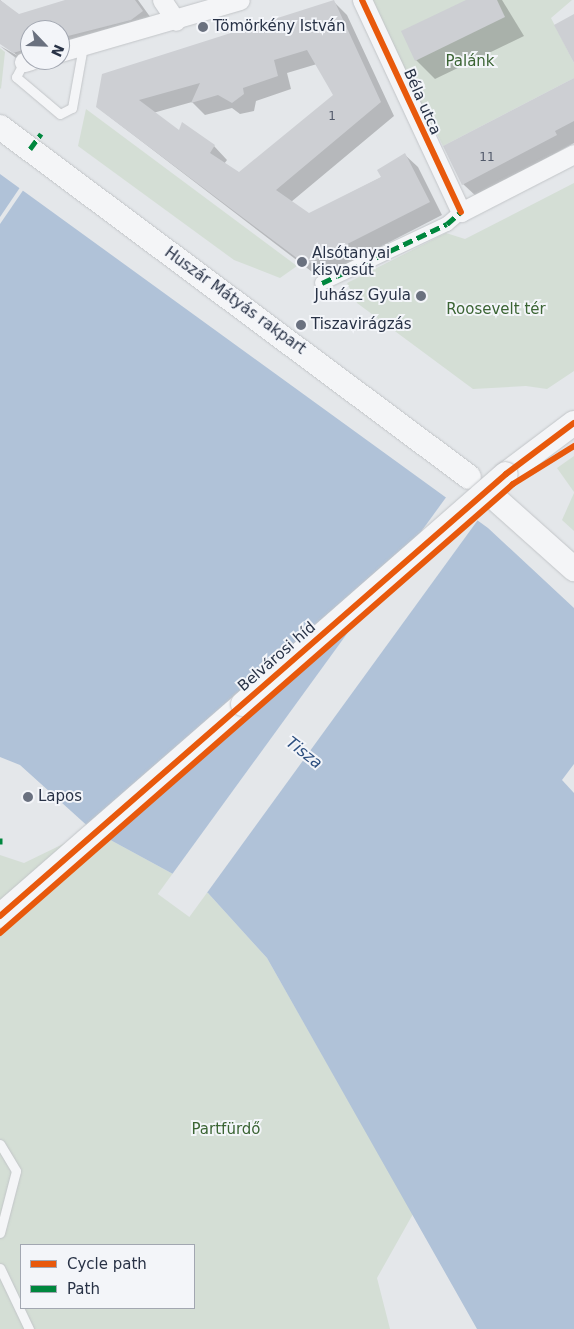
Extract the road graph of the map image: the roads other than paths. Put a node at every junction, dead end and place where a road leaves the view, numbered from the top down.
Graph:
1 (162, 0) edge
2 (237, 0) edge
3 (362, 0) edge
4 (176, 21) junction
5 (83, 46) junction
6 (70, 49) edge
7 (21, 70) edge
8 (0, 127) edge
9 (574, 154) edge
10 (461, 212) junction
11 (322, 283) dead end
12 (574, 423) edge
13 (469, 477) dead end
14 (499, 502) dead end
15 (574, 569) edge
16 (0, 916) edge
17 (0, 1144) edge
18 (0, 1233) edge
19 (0, 1268) edge
20 (29, 1329) edge

1 - 4 street
2 - 4 street
3 - 10 street, Béla utca
4 - 5 street
5 - 6 street
5 - 7 lane
8 - 13 street, Huszár Mátyás rakpart
9 - 10 street
10 - 11 street
12 - 16 street, Belvárosi híd, bridge
14 - 15 street
17 - 18 lane
19 - 20 lane

